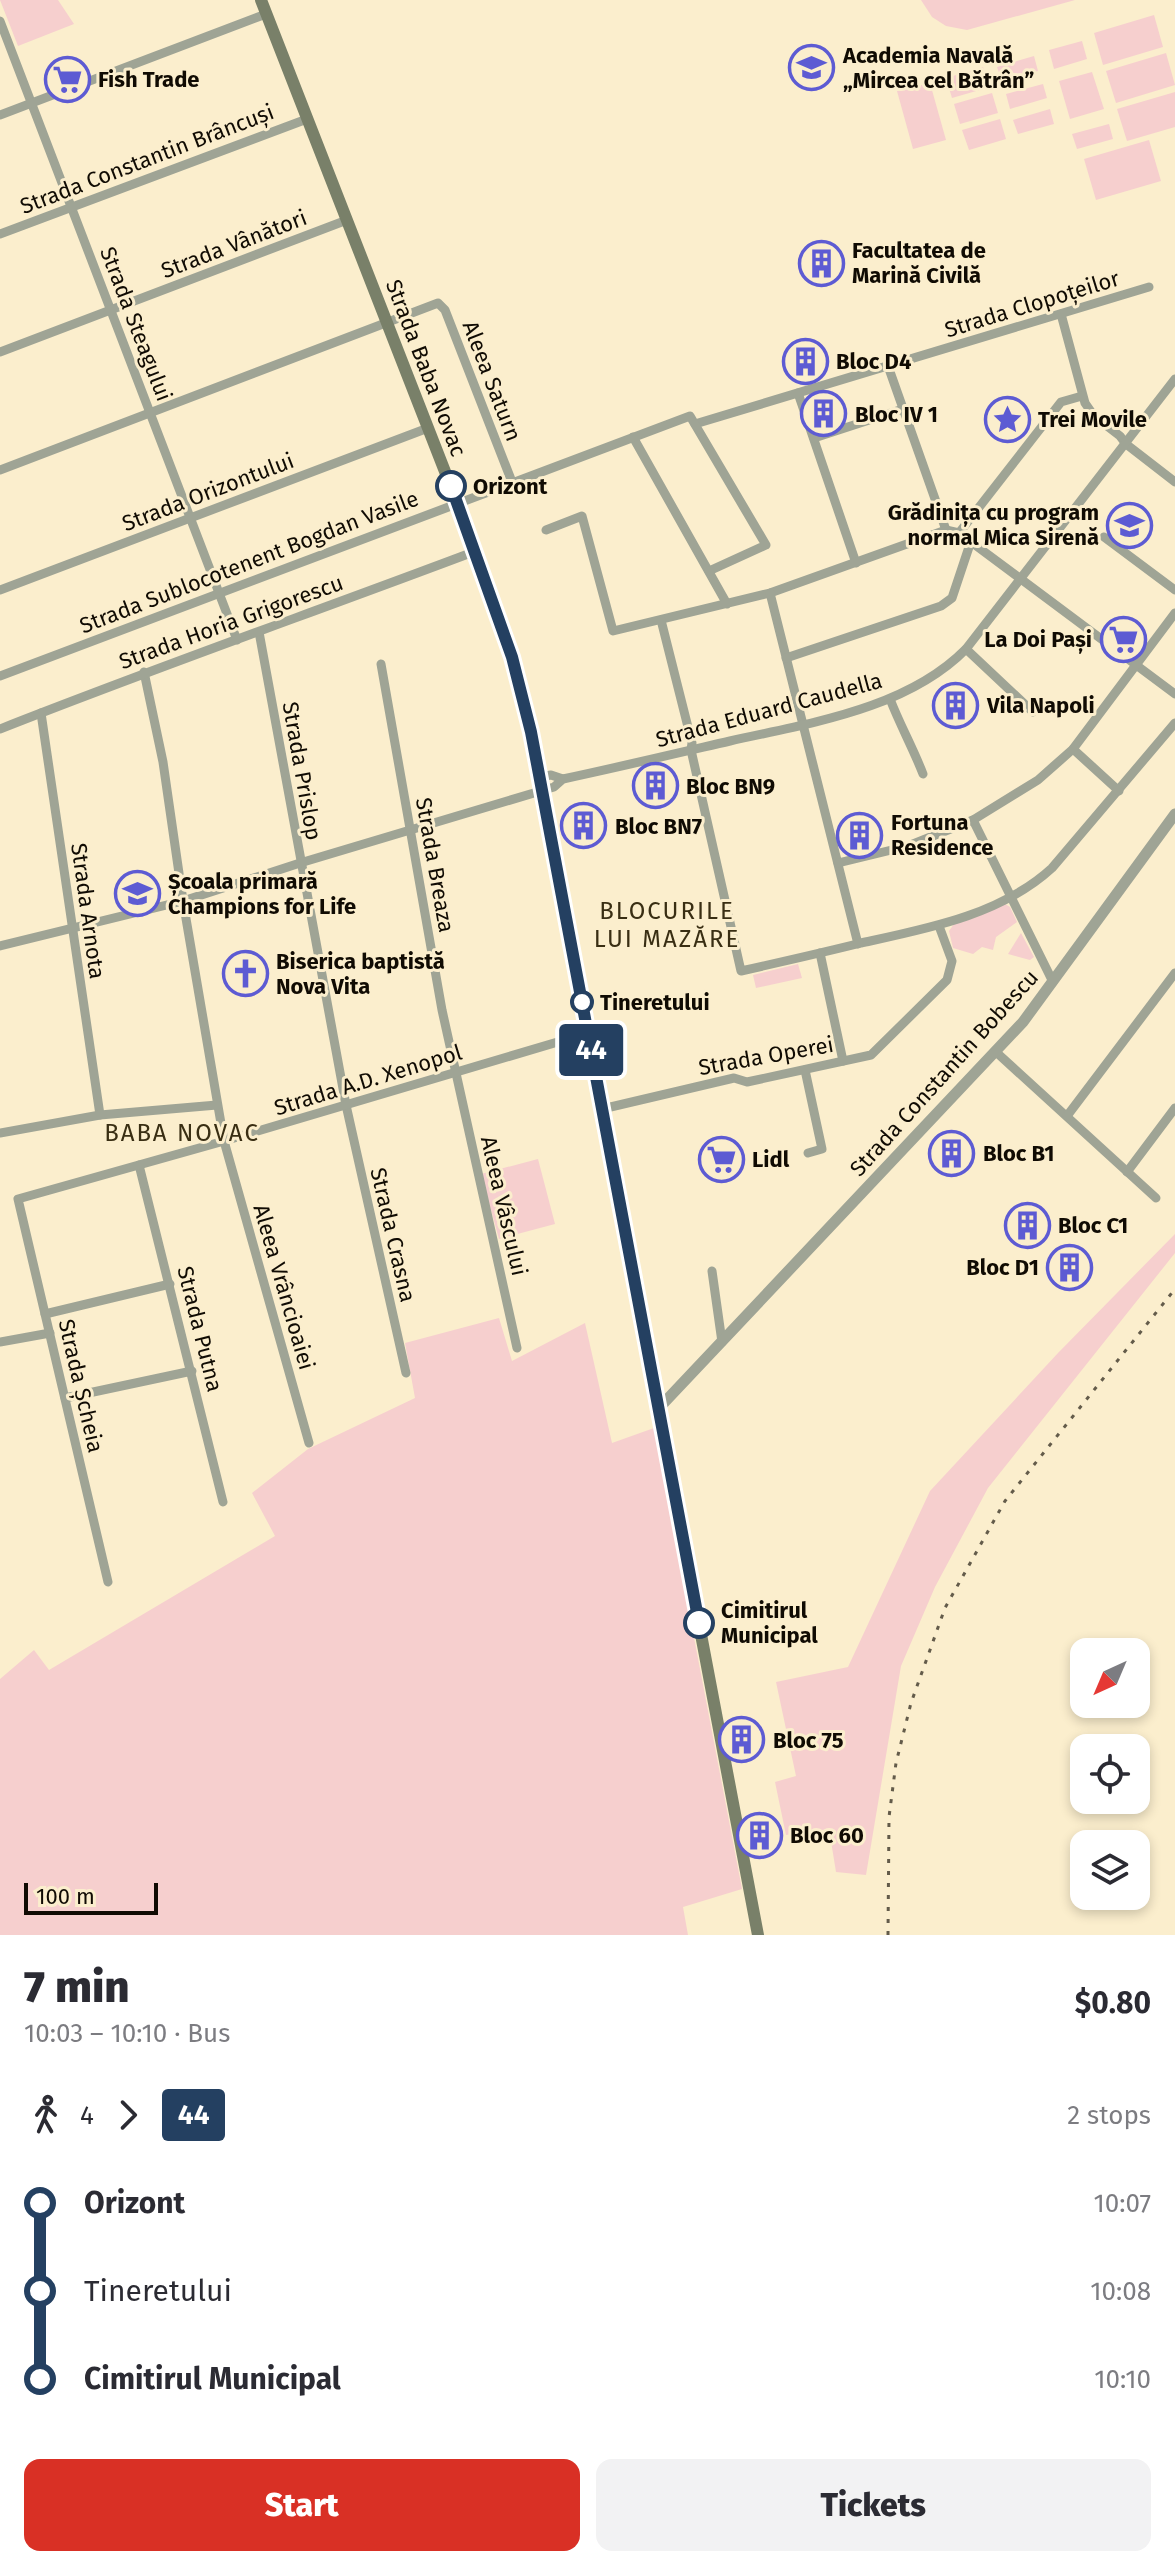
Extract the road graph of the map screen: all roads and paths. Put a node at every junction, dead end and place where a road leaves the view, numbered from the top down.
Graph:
1 (261, 0) edge
2 (266, 14) junction
3 (0, 21) edge
4 (31, 103) junction
5 (0, 115) edge
6 (307, 119) junction
7 (72, 207) junction
8 (347, 220) junction
9 (0, 234) edge
10 (1149, 287) dead end
11 (111, 310) junction
12 (1061, 314) junction
13 (387, 323) junction
14 (0, 352) edge
15 (888, 366) junction
16 (1175, 379) edge
17 (798, 393) junction
18 (1082, 396) junction
19 (903, 409) junction
20 (151, 413) junction
21 (693, 420) junction
22 (428, 428) junction
23 (633, 437) junction
24 (814, 438) junction
25 (1126, 444) junction
26 (0, 470) edge
27 (512, 482) junction
28 (1175, 482) edge
29 (457, 502) junction
30 (190, 517) junction
31 (546, 530) dead end
32 (946, 530) junction
33 (959, 533) junction
34 (1104, 537) dead end
35 (971, 541) junction
36 (476, 551) junction
37 (856, 563) junction
38 (709, 571) junction
39 (1022, 579) junction
40 (0, 590) edge
41 (1175, 590) edge
42 (219, 593) junction
43 (770, 593) junction
44 (727, 604) junction
45 (1175, 613) edge
46 (661, 620) junction
47 (259, 632) junction
48 (237, 640) junction
49 (966, 649) junction
50 (786, 658) junction
51 (381, 664) dead end
52 (1136, 664) junction
53 (144, 672) junction
54 (0, 676) edge
55 (1175, 694) edge
56 (890, 699) junction
57 (1033, 712) dead end
58 (41, 713) junction
59 (1175, 723) edge
60 (803, 724) junction
61 (0, 729) edge
62 (1073, 749) junction
63 (691, 750) junction
64 (923, 774) dead end
65 (541, 784) junction
66 (1119, 791) junction
67 (1175, 814) edge
68 (973, 820) junction
69 (410, 830) junction
70 (300, 863) junction
71 (838, 863) junction
72 (1011, 897) junction
73 (183, 901) junction
74 (939, 926) junction
75 (72, 929) junction
76 (858, 944) junction
77 (0, 946) edge
78 (820, 953) junction
79 (1175, 973) edge
80 (1053, 982) junction
81 (588, 1033) junction
82 (996, 1052) junction
83 (843, 1061) junction
84 (805, 1070) junction
85 (456, 1072) junction
86 (217, 1105) junction
87 (346, 1105) junction
88 (1175, 1108) edge
89 (602, 1109) junction
90 (100, 1115) junction
91 (1067, 1116) junction
92 (0, 1133) edge
93 (224, 1141) junction
94 (808, 1153) dead end
95 (139, 1165) junction
96 (1127, 1172) junction
97 (1156, 1198) dead end
98 (18, 1199) joint
99 (712, 1271) dead end
100 (170, 1284) junction
101 (45, 1314) junction
102 (50, 1333) junction
103 (0, 1342) edge
104 (722, 1342) junction
105 (517, 1348) dead end
106 (192, 1371) junction
107 (406, 1373) dead end
108 (65, 1398) junction
109 (659, 1408) junction
110 (309, 1443) dead end
111 (223, 1502) dead end
112 (108, 1582) dead end
113 (758, 1935) edge

1 - 2 main road, Strada Baba Novac
2 - 4 street
2 - 6 main road, Strada Baba Novac
3 - 4 street, Strada Steagului
4 - 5 street
4 - 7 street, Strada Steagului
6 - 7 street, Strada Constantin Brâncuși
6 - 8 main road, Strada Baba Novac
7 - 9 street, Strada Constantin Brâncuși
7 - 11 street, Strada Steagului
8 - 11 street, Strada Vânători
8 - 13 main road, Strada Baba Novac
10 - 12 street, Strada Clopoțeilor
11 - 14 street, Strada Vânători
11 - 20 street, Strada Steagului
12 - 15 street, Strada Clopoțeilor
12 - 18 street
13 - 20 street
13 - 22 main road, Strada Baba Novac
13 - 27 street, Aleea Saturn
15 - 17 street, Strada Clopoțeilor
15 - 19 street
16 - 25 street, Strada Eduard Caudella
17 - 21 street, Strada Clopoțeilor
17 - 24 street
18 - 25 street
18 - 33 street
19 - 24 street
19 - 32 street
20 - 26 street
20 - 30 street, Strada Steagului
21 - 23 street, Strada Sublocotenent Bogdan Vasile
21 - 38 street
22 - 29 main road, Strada Baba Novac
22 - 30 street, Strada Orizontului
23 - 27 street, Strada Sublocotenent Bogdan Vasile
23 - 38 street
24 - 37 street
25 - 28 street
25 - 39 street, Strada Eduard Caudella
27 - 29 street, Strada Sublocotenent Bogdan Vasile
29 - 36 main road, Strada Baba Novac
29 - 42 street, Strada Sublocotenent Bogdan Vasile
30 - 40 street, Strada Orizontului
30 - 42 street, Strada Steagului
31 - 46 street
32 - 33 street
32 - 37 street
33 - 35 street
34 - 41 street
35 - 39 street
35 - 50 street
36 - 47 street, Strada Horia Grigorescu
36 - 65 main road, Strada Baba Novac
37 - 43 street
38 - 44 street
39 - 49 street, Strada Eduard Caudella
39 - 52 street
42 - 48 street, Strada Steagului
42 - 54 street, Strada Sublocotenent Bogdan Vasile
43 - 44 street
43 - 50 street
44 - 46 street
45 - 52 street
46 - 63 street
47 - 48 street, Strada Horia Grigorescu
47 - 70 street, Strada Prislop
48 - 53 street, Strada Horia Grigorescu
49 - 56 street, Strada Eduard Caudella
49 - 57 street
50 - 60 street
51 - 69 street, Strada Breaza
52 - 55 street
52 - 62 street
53 - 58 street, Strada Horia Grigorescu
53 - 73 street, Aleea Vrâncioaiei
56 - 60 street, Strada Eduard Caudella
56 - 64 street
58 - 61 street, Strada Horia Grigorescu
58 - 75 street, Strada Arnota
59 - 66 street
60 - 63 street, Strada Eduard Caudella
60 - 71 street
62 - 66 street
62 - 68 street
63 - 65 street, Strada Eduard Caudella
63 - 78 street
65 - 69 street, Strada Eduard Caudella
65 - 81 main road, Strada Baba Novac
66 - 72 street
67 - 80 street, Strada Constantin Bobescu
68 - 71 street
68 - 72 street
69 - 70 street, Strada Eduard Caudella
69 - 85 street, Strada Breaza
70 - 73 street, Strada Eduard Caudella
70 - 87 street, Strada Prislop
71 - 76 street
72 - 74 street
72 - 80 street
73 - 75 street, Strada Eduard Caudella
73 - 86 street, Aleea Vrâncioaiei
74 - 76 street
74 - 83 street, Strada Operei
75 - 77 street, Strada Eduard Caudella
75 - 90 street, Strada Arnota
76 - 78 street
78 - 83 street
79 - 91 street
80 - 82 street, Strada Constantin Bobescu
81 - 85 street, Strada A.D. Xenopol
81 - 89 main road, Strada Baba Novac
82 - 91 street
82 - 104 street, Strada Constantin Bobescu
83 - 84 street, Strada Operei
84 - 89 street, Strada Operei
84 - 94 street
85 - 87 street, Strada A.D. Xenopol
85 - 105 street, Aleea Vâscului
86 - 90 street
86 - 93 street, Aleea Vrâncioaiei
87 - 93 street, Strada A.D. Xenopol
87 - 107 street, Strada Crasna
88 - 96 street
89 - 109 main road, Strada Baba Novac
90 - 92 street
91 - 96 street
93 - 95 street, Strada A.D. Xenopol
93 - 110 street, Aleea Vrâncioaiei
95 - 98 street, Strada A.D. Xenopol
95 - 100 street, Strada Putna
96 - 97 street
98 - 101 street, Strada Șcheia
99 - 104 street
100 - 101 street
100 - 106 street, Strada Putna
101 - 102 street, Strada Șcheia
102 - 103 street
102 - 108 street, Strada Șcheia
104 - 109 street, Strada Constantin Bobescu
106 - 108 street
106 - 111 street, Strada Putna
108 - 112 street, Strada Șcheia
109 - 113 main road, Strada Baba Novac

